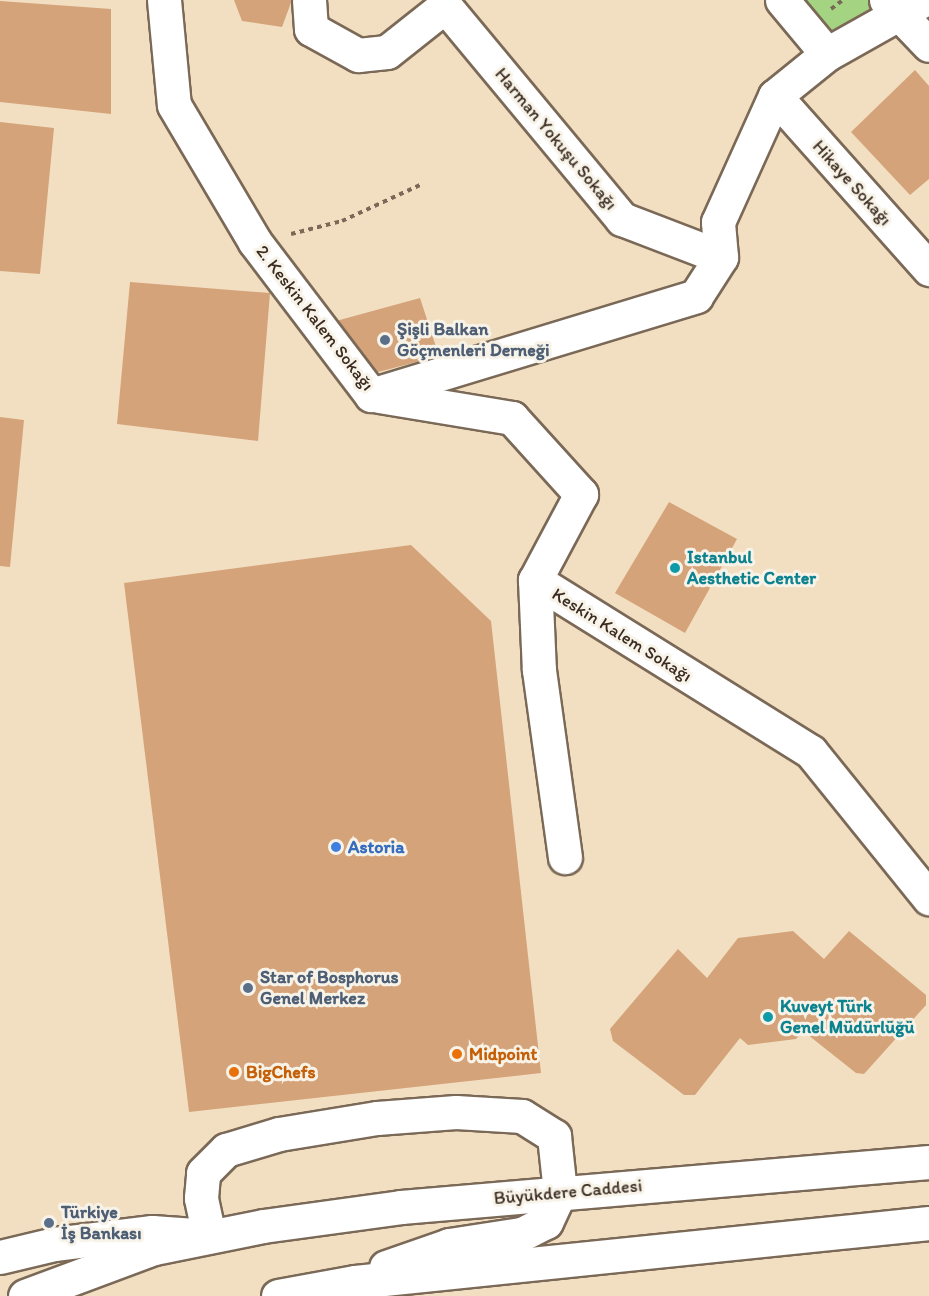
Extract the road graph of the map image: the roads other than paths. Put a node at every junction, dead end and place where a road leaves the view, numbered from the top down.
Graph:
1 (164, 0) edge
2 (309, 0) edge
3 (782, 0) edge
4 (901, 4) edge
5 (929, 45) edge
6 (827, 54) junction
7 (776, 96) junction
8 (721, 257) junction
9 (929, 269) edge
10 (371, 395) junction
11 (535, 580) junction
12 (564, 857) dead end
13 (929, 898) edge
14 (929, 1162) edge
15 (560, 1192) junction
16 (929, 1223) edge
17 (209, 1236) junction
18 (0, 1257) edge
19 (355, 1282) junction
20 (25, 1296) edge
21 (278, 1296) edge

1 - 10 street, 2. Keskin Kalem Sokağı
2 - 8 street, Harman Yokuşu Sokağı
3 - 6 street
4 - 5 street
4 - 6 street
6 - 7 street
7 - 8 street
7 - 9 street, Hikaye Sokağı
8 - 10 street, 2. Keskin Kalem Sokağı
10 - 11 street, Keskin Kalem Sokağı
11 - 12 street
11 - 13 street, Keskin Kalem Sokağı
14 - 15 street, Büyükdere Caddesi
15 - 17 street, Büyükdere Caddesi
15 - 17 street
15 - 19 street
16 - 19 street
17 - 18 street, Büyükdere Caddesi
17 - 20 street, Büyükdere Caddesi
19 - 21 street

